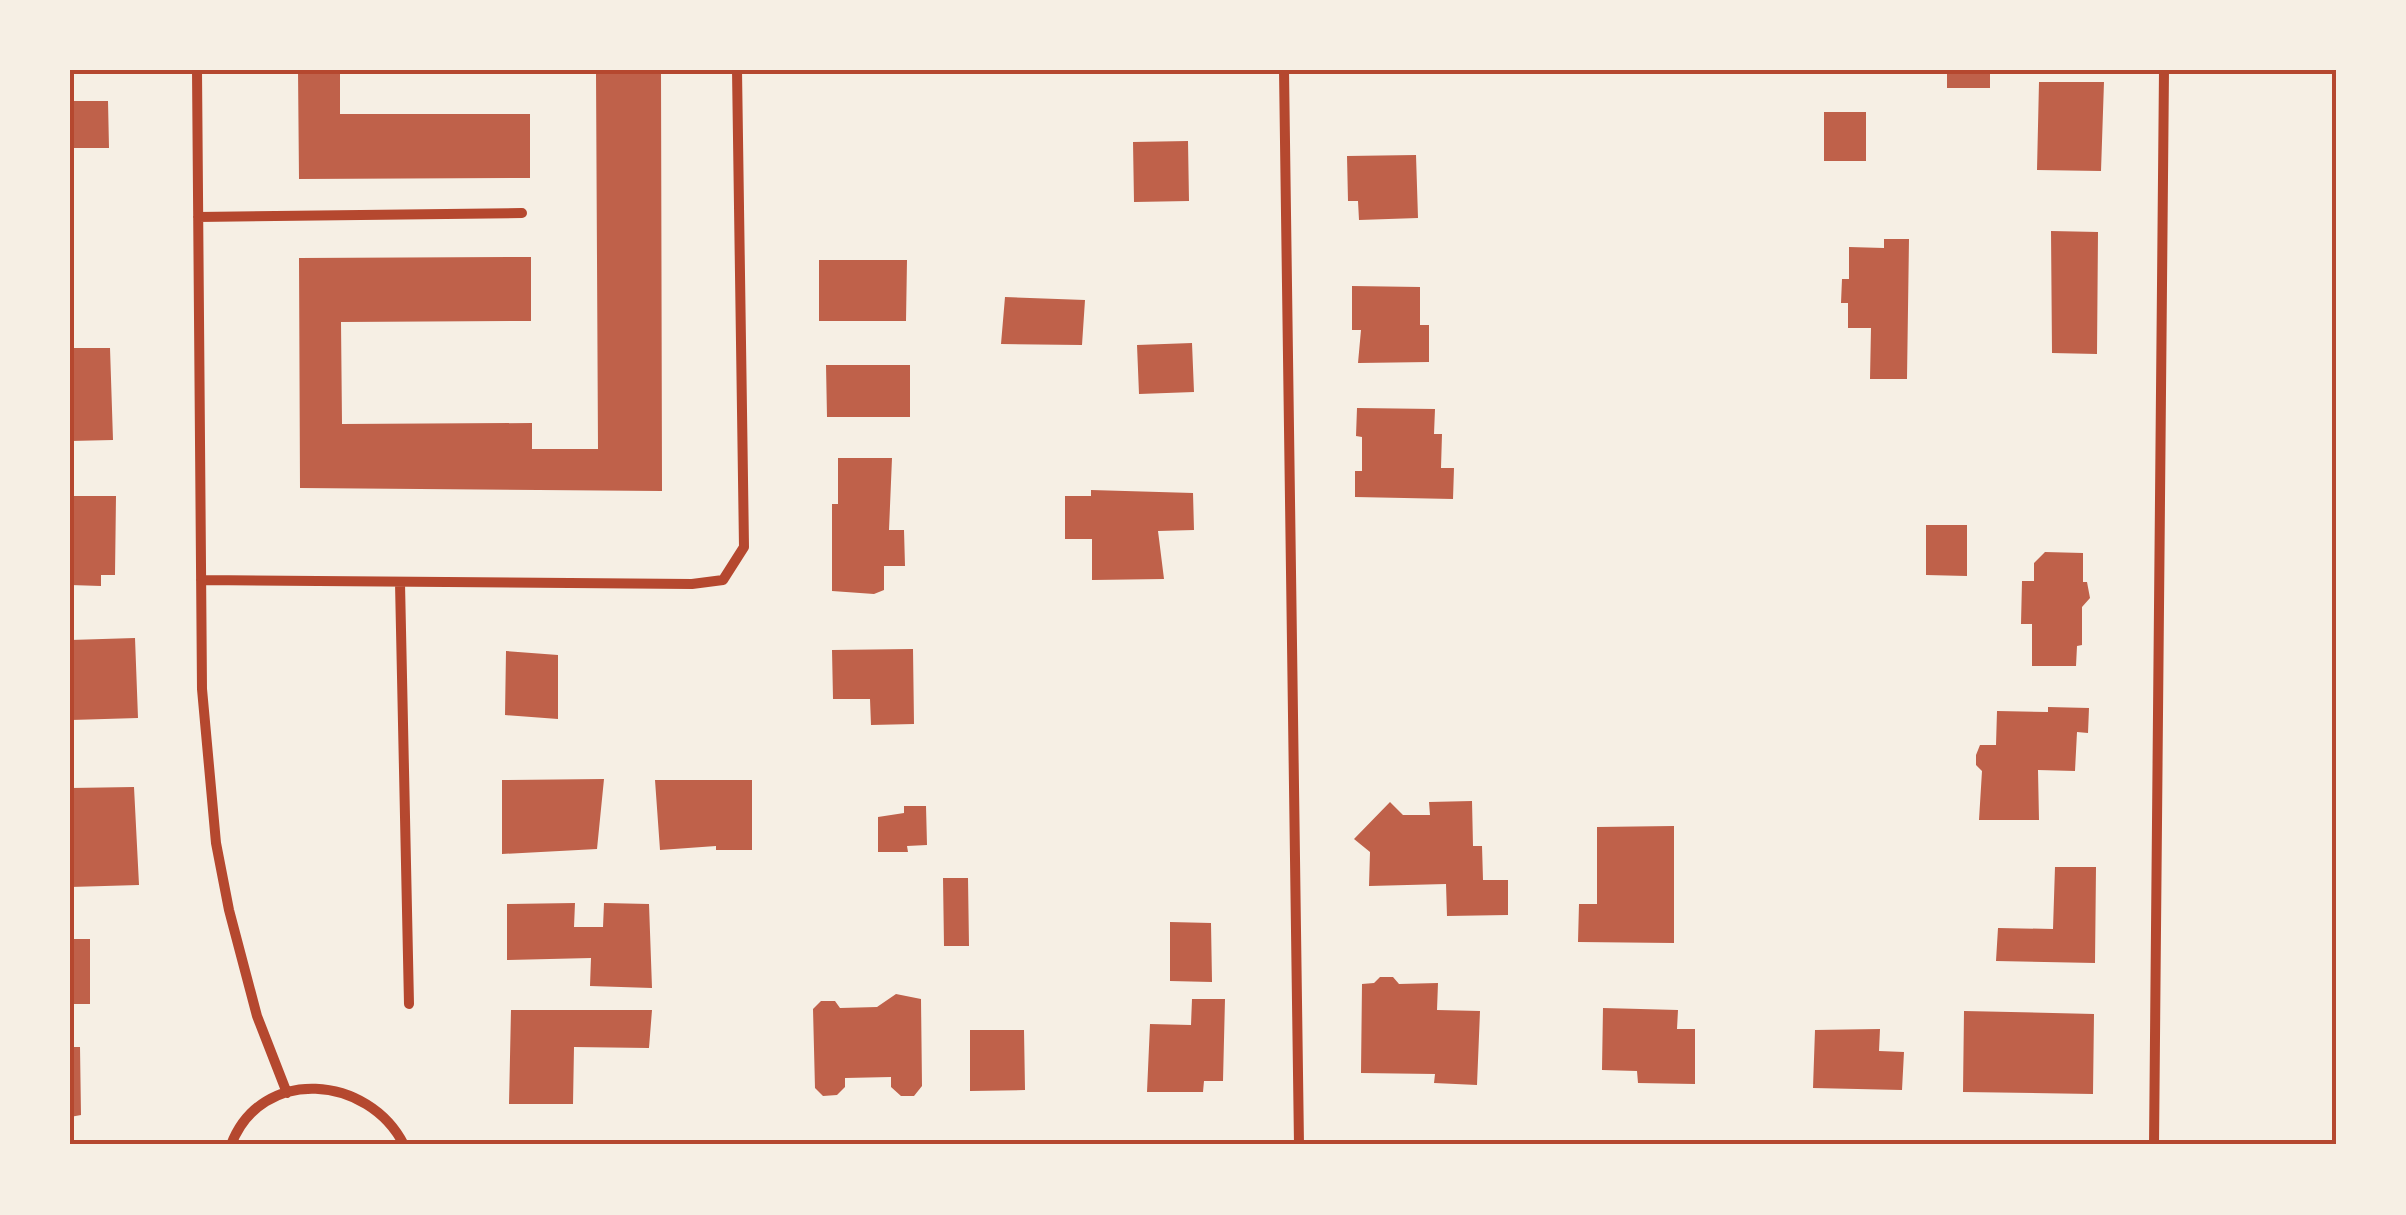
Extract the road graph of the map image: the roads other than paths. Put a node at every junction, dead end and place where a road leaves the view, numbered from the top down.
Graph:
1 (197, 70) edge
2 (737, 70) edge
3 (1284, 70) edge
4 (2164, 70) edge
5 (522, 214) dead end
6 (198, 217) junction
7 (201, 580) junction
8 (400, 583) junction
9 (409, 1004) dead end
10 (288, 1093) junction
11 (231, 1145) edge
12 (404, 1145) edge
13 (1300, 1145) edge
14 (2154, 1145) edge

1 - 6 street
2 - 8 street
3 - 13 street
4 - 14 street
5 - 6 street
6 - 7 street
7 - 8 street
7 - 10 street
8 - 9 street
10 - 11 street
10 - 12 street

